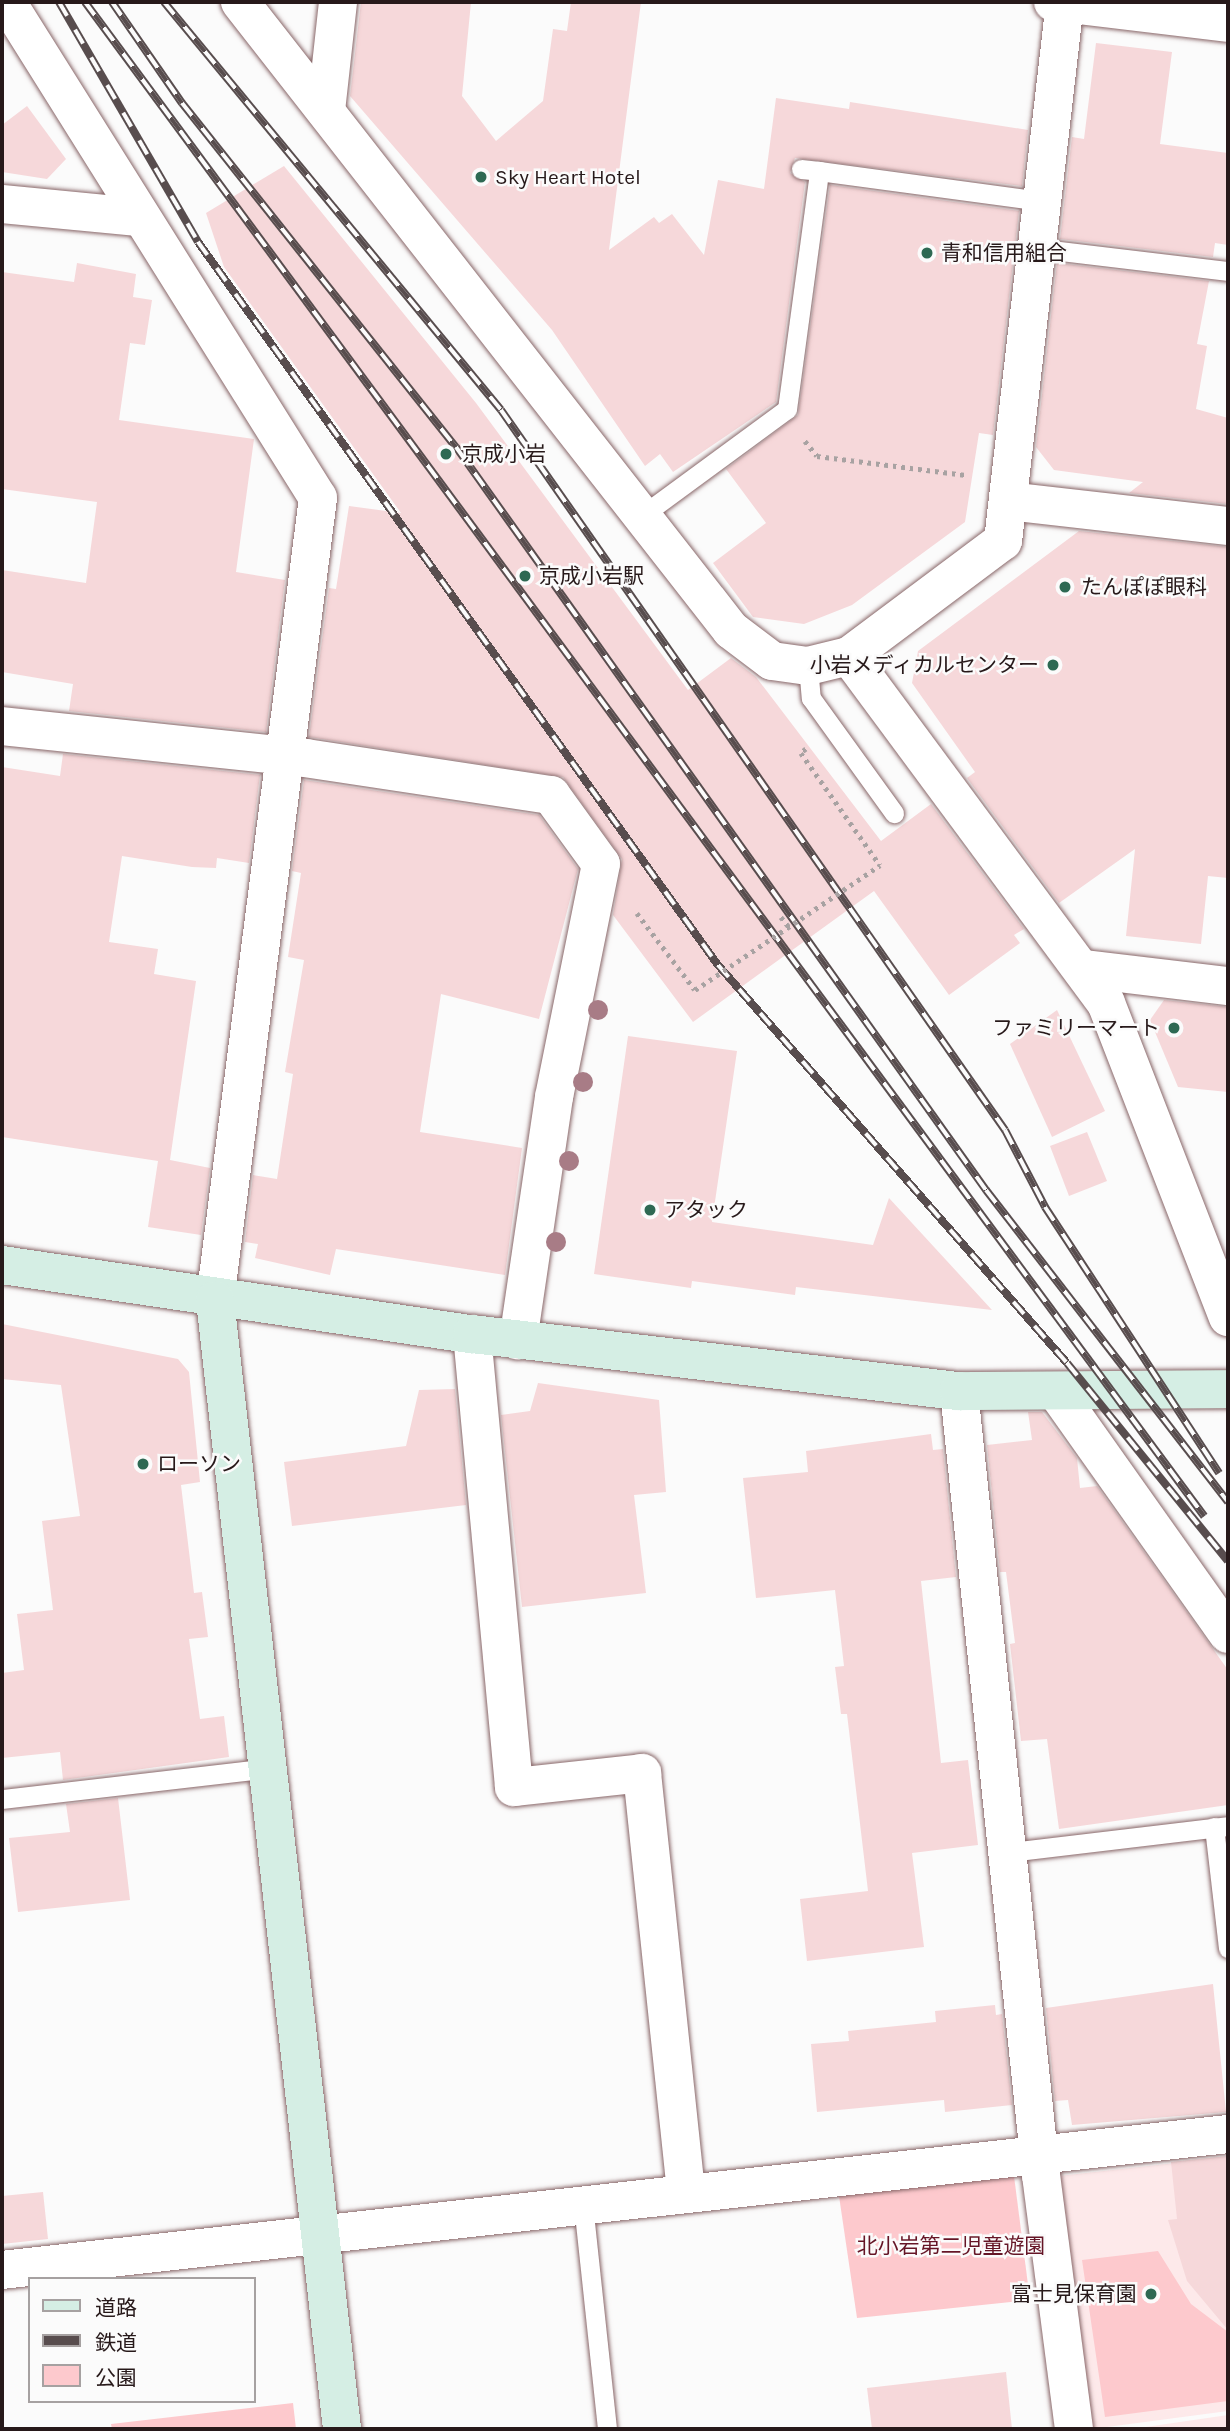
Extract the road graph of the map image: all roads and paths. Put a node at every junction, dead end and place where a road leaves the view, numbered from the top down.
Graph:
1 (7, 2) edge
2 (240, 2) edge
3 (338, 2) edge
4 (1061, 2) edge
5 (1228, 23) edge
6 (326, 111) junction
7 (1040, 201) junction
8 (2, 204) edge
9 (138, 217) junction
10 (1035, 248) junction
11 (1228, 271) edge
12 (783, 412) junction
13 (1009, 491) junction
14 (644, 514) junction
15 (1228, 526) edge
16 (849, 656) junction
17 (808, 666) junction
18 (2, 726) edge
19 (285, 758) junction
20 (811, 767) dead end
21 (894, 813) dead end
22 (631, 905) dead end
23 (781, 917) dead end
24 (789, 927) junction
25 (1085, 969) junction
26 (1228, 986) edge
27 (2, 1265) edge
28 (215, 1300) junction
29 (1228, 1317) edge
30 (472, 1334) junction
31 (518, 1340) junction
32 (1228, 1389) edge
33 (958, 1391) junction
34 (1058, 1394) junction
35 (1228, 1634) edge
36 (271, 1768) junction
37 (2, 1799) edge
38 (1221, 1826) edge
39 (1010, 1852) junction
40 (1228, 1948) edge
41 (1228, 2134) edge
42 (1041, 2155) junction
43 (687, 2191) junction
44 (583, 2204) junction
45 (320, 2234) junction
46 (2, 2270) edge
47 (342, 2429) edge
48 (607, 2429) edge
49 (1074, 2429) edge

1 - 9 street
2 - 6 street
3 - 6 street
4 - 5 street
4 - 7 street
6 - 14 street
7 - 10 street
7 - 12 lane
8 - 9 street
9 - 19 street
10 - 11 lane
10 - 13 street
12 - 13 path
12 - 14 lane
13 - 15 street
13 - 16 street
14 - 17 street
16 - 17 street
16 - 25 street
17 - 21 lane
18 - 19 street
19 - 28 street
19 - 31 street
20 - 24 path, bridge
22 - 24 path, bridge
23 - 24 path
25 - 26 street
25 - 29 street
27 - 28 street
28 - 30 street
28 - 36 street
30 - 31 street
30 - 43 street
31 - 33 street
32 - 34 street
33 - 34 street
33 - 39 street
34 - 35 street
36 - 37 lane
36 - 45 street
38 - 39 lane
38 - 40 lane
39 - 42 street
41 - 42 street
42 - 43 street
42 - 49 street
43 - 44 street
44 - 45 street
44 - 48 lane
45 - 46 street
45 - 47 street

